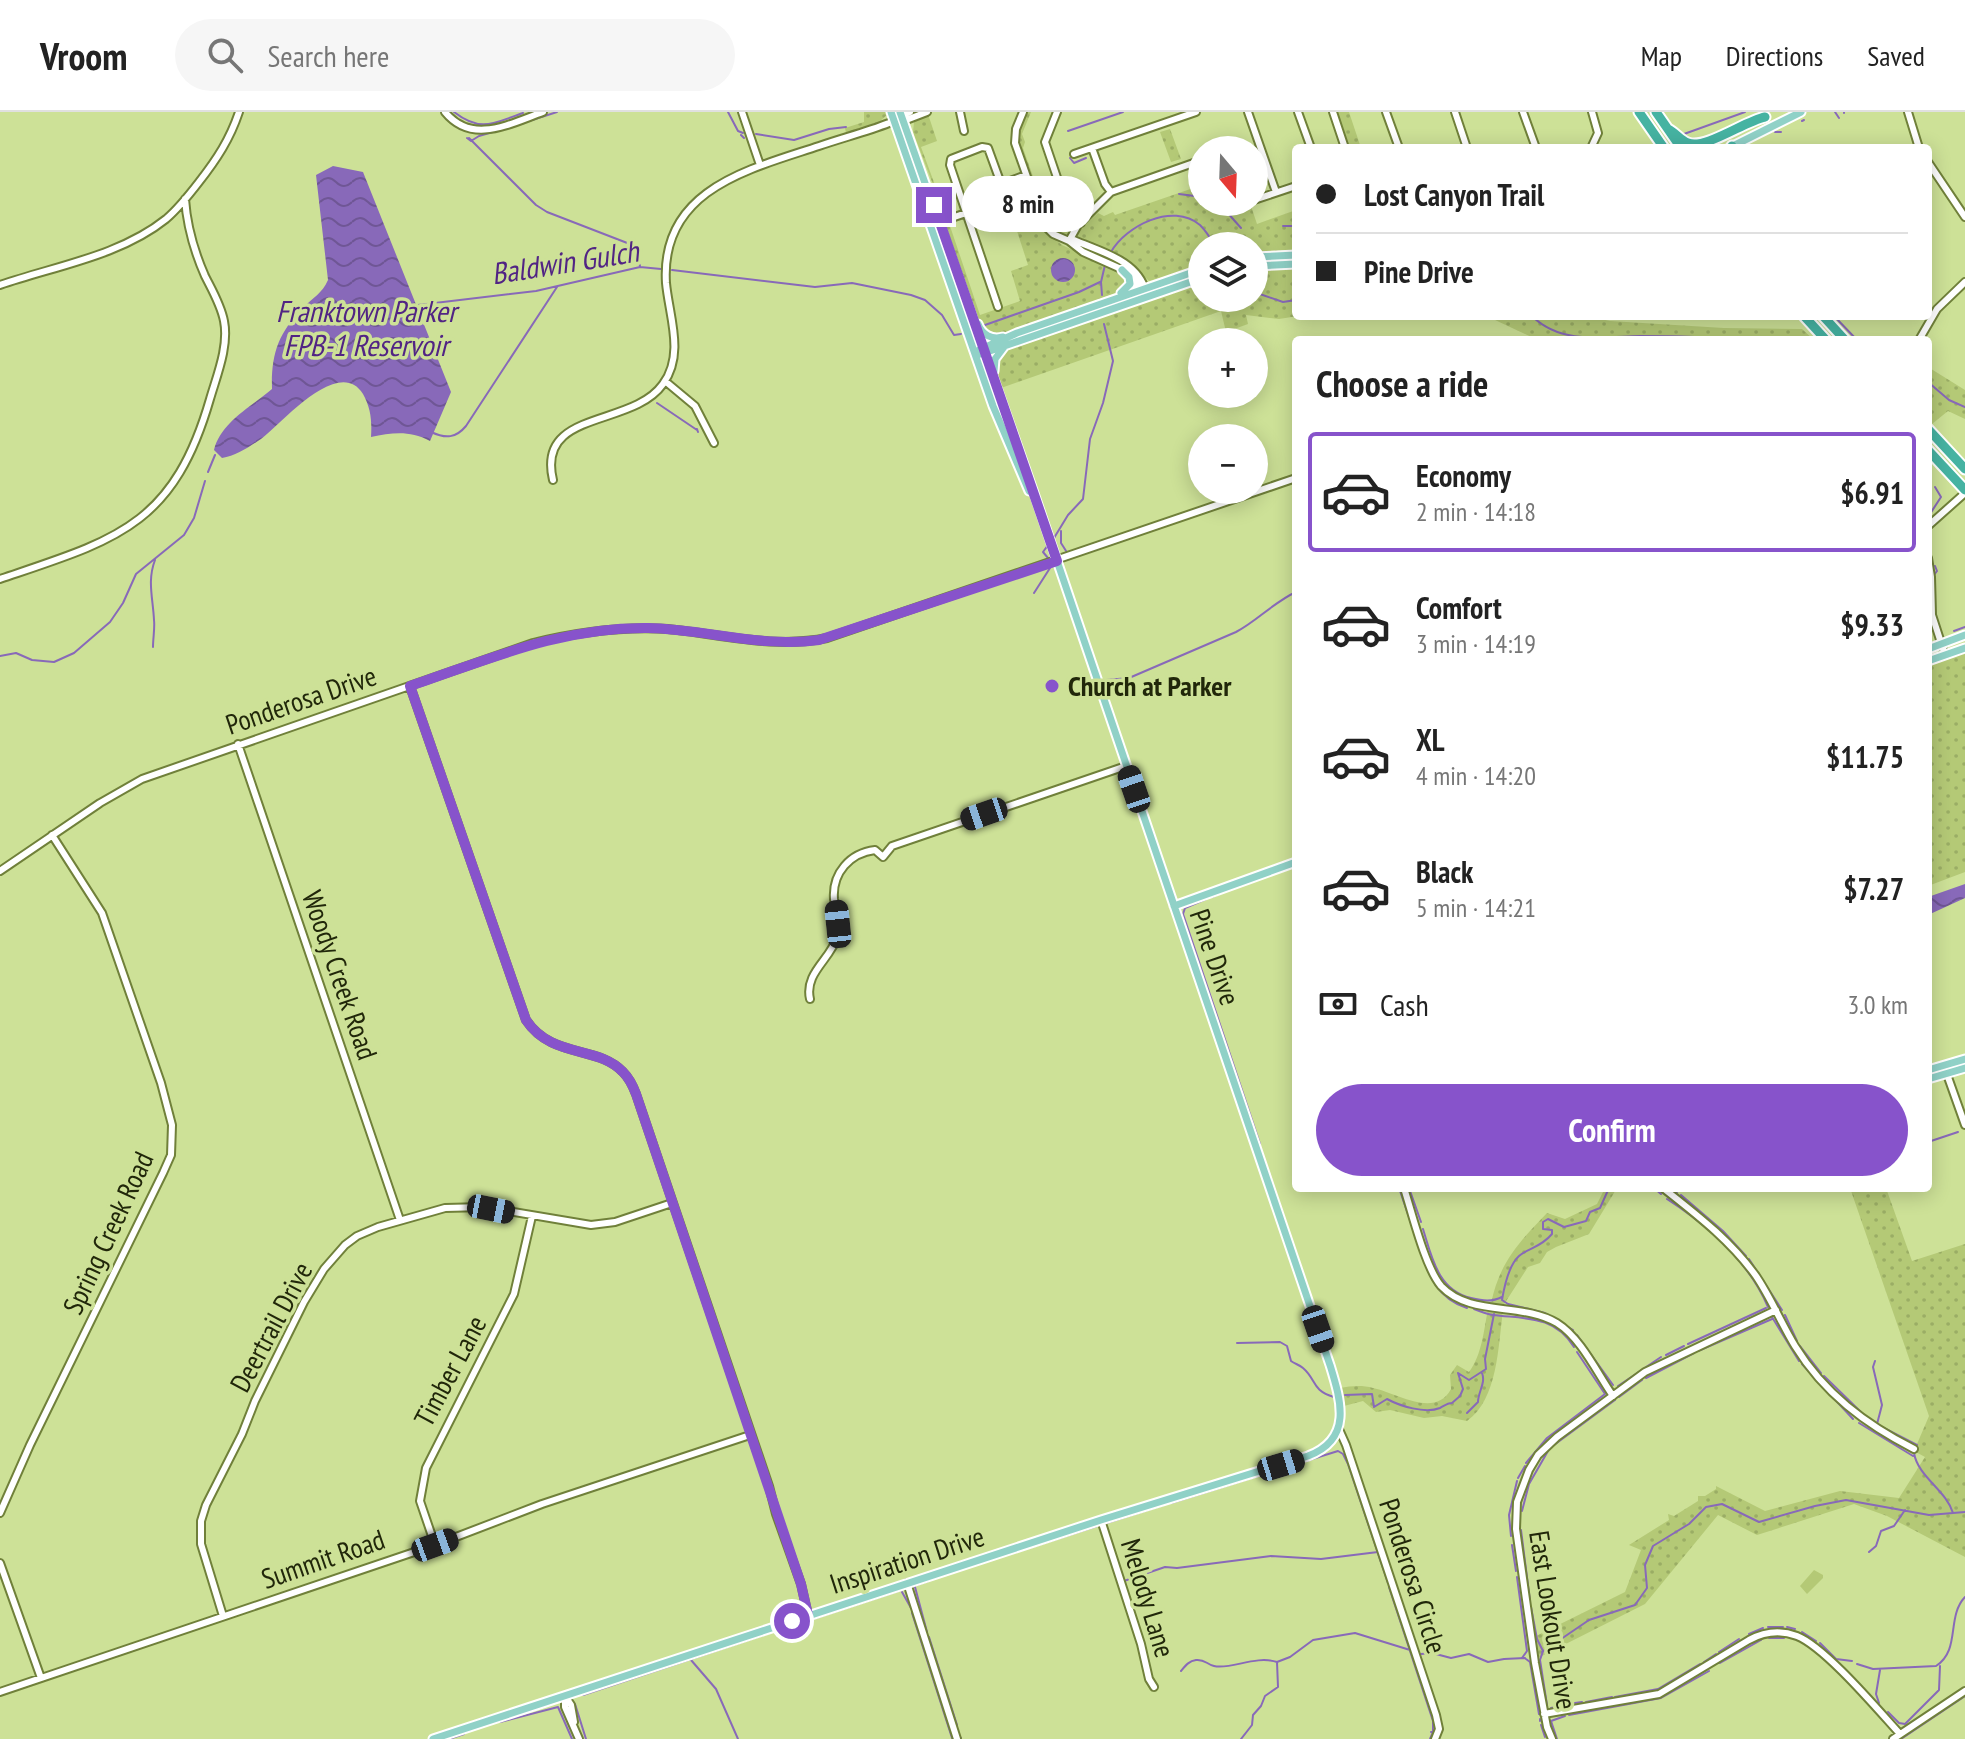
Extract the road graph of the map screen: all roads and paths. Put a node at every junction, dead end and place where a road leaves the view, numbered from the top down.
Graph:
1 (239, 112) edge
2 (445, 112) edge
3 (543, 112) edge
4 (742, 112) edge
5 (891, 112) edge
6 (910, 112) edge
7 (927, 112) edge
8 (960, 112) edge
9 (1023, 112) edge
10 (1057, 112) edge
11 (1196, 112) edge
12 (1248, 112) edge
13 (1298, 112) edge
14 (1333, 112) edge
15 (1386, 112) edge
16 (1455, 112) edge
17 (1523, 112) edge
18 (1592, 112) edge
19 (1636, 112) edge
20 (1656, 112) edge
21 (1775, 112) edge
22 (1801, 112) edge
23 (1908, 112) edge
24 (1765, 117) junction
25 (900, 118) edge
26 (1668, 129) junction
27 (964, 131) dead end
28 (1310, 144) edge
29 (1344, 144) edge
30 (1398, 144) edge
31 (1466, 144) edge
32 (1535, 144) edge
33 (1593, 144) edge
34 (1655, 144) edge
35 (1661, 144) edge
36 (1678, 144) edge
37 (1711, 144) edge
38 (1737, 144) edge
39 (1918, 144) edge
40 (1092, 148) junction
41 (1074, 154) dead end
42 (760, 165) junction
43 (1188, 165) edge
44 (1932, 168) edge
45 (1026, 175) junction
46 (1002, 184) junction
47 (1292, 187) edge
48 (1111, 192) junction
49 (1276, 192) junction
50 (1268, 195) edge
51 (185, 199) junction
52 (966, 213) junction
53 (1965, 217) edge
54 (940, 222) junction
55 (1081, 223) junction
56 (1016, 225) dead end
57 (1069, 241) junction
58 (1292, 255) edge
59 (1268, 256) edge
60 (1113, 262) junction
61 (1292, 264) edge
62 (1268, 265) edge
63 (1122, 270) junction
64 (1188, 275) edge
65 (1188, 281) edge
66 (1965, 282) edge
67 (0, 285) edge
68 (1144, 292) junction
69 (965, 293) junction
70 (1095, 306) junction
71 (998, 307) dead end
72 (1932, 318) edge
73 (1808, 320) edge
74 (1827, 320) edge
75 (1017, 333) junction
76 (1822, 336) edge
77 (1841, 336) edge
78 (1004, 347) junction
79 (984, 350) junction
80 (974, 354) junction
81 (665, 381) junction
82 (1001, 396) junction
83 (1932, 433) edge
84 (714, 443) dead end
85 (1932, 455) edge
86 (1965, 469) edge
87 (1292, 479) edge
88 (553, 480) dead end
89 (1965, 492) edge
90 (1036, 503) junction
91 (1932, 522) edge
92 (1057, 561) junction
93 (0, 579) edge
94 (1932, 613) edge
95 (1965, 635) edge
96 (1941, 644) junction
97 (1932, 647) edge
98 (1965, 648) edge
99 (1945, 655) junction
100 (1932, 660) edge
101 (410, 686) junction
102 (238, 744) junction
103 (1126, 766) junction
104 (52, 835) junction
105 (1292, 863) edge
106 (0, 871) edge
107 (1174, 906) junction
108 (810, 999) dead end
109 (1965, 1059) edge
110 (1965, 1068) edge
111 (1932, 1070) edge
112 (1946, 1070) junction
113 (1932, 1077) edge
114 (1965, 1125) edge
115 (1405, 1192) edge
116 (1668, 1192) edge
117 (672, 1203) junction
118 (532, 1216) junction
119 (400, 1220) junction
120 (1776, 1310) junction
121 (1613, 1396) junction
122 (1338, 1427) junction
123 (750, 1435) junction
124 (1914, 1449) dead end
125 (0, 1513) edge
126 (1101, 1520) junction
127 (435, 1545) junction
128 (0, 1563) edge
129 (907, 1583) junction
130 (808, 1615) junction
131 (223, 1616) junction
132 (41, 1678) junction
133 (1154, 1687) dead end
134 (1965, 1691) edge
135 (0, 1692) edge
136 (565, 1696) junction
137 (1544, 1714) junction
138 (1900, 1734) junction
139 (433, 1739) edge
140 (579, 1739) edge
141 (957, 1739) edge
142 (1435, 1739) edge
143 (1552, 1739) edge
144 (1893, 1739) edge

1 - 51 street
2 - 3 street
4 - 42 street
5 - 25 main road, Pine Drive
6 - 25 street
7 - 25 street
8 - 27 street
9 - 45 street
10 - 55 street
11 - 40 street
12 - 49 street
13 - 28 street
14 - 29 street
15 - 30 street
16 - 31 street
17 - 32 street
18 - 33 street
19 - 34 highway
19 - 35 highway
20 - 26 highway
21 - 24 main road
22 - 38 main road
23 - 39 street
24 - 26 highway
24 - 37 main road
25 - 42 street
25 - 54 main road, Pine Drive
25 - 80 main road, Pine Drive
26 - 36 highway
40 - 41 street
40 - 48 street
42 - 81 street
43 - 48 street
44 - 53 street
45 - 46 street
45 - 57 street
46 - 52 street
46 - 56 street
47 - 49 street
48 - 55 street
49 - 50 street
51 - 67 street
51 - 93 street
52 - 54 street
52 - 71 street
54 - 69 main road, Pine Drive
55 - 57 street
57 - 60 street
58 - 59 main road
60 - 63 street
60 - 68 street
61 - 62 main road
63 - 68 street
63 - 70 main road
64 - 68 main road
65 - 68 main road
66 - 72 street
68 - 70 main road
68 - 78 main road
69 - 75 main road
69 - 79 main road, Pine Drive
70 - 75 main road
73 - 76 highway
74 - 77 highway
75 - 79 main road
78 - 79 main road
78 - 82 main road
79 - 80 main road
79 - 82 main road, Pine Drive
80 - 90 main road, Pine Drive
81 - 84 street
81 - 88 street
82 - 90 main road, Pine Drive
83 - 86 highway
85 - 89 highway
87 - 92 street, Ponderosa Drive
89 - 91 street
90 - 92 main road, Pine Drive
92 - 101 street, Ponderosa Drive
92 - 103 main road, Pine Drive
94 - 96 street
95 - 96 main road
96 - 97 main road
96 - 99 street
98 - 99 main road
99 - 100 main road
101 - 102 street, Ponderosa Drive
101 - 117 street
102 - 104 street, Ponderosa Drive
102 - 119 street, Woody Creek Road
103 - 107 main road, Pine Drive
103 - 108 street
104 - 106 street, Ponderosa Drive
104 - 125 street, Spring Creek Road
105 - 107 main road
107 - 122 main road, Pine Drive
109 - 112 main road
110 - 112 main road
111 - 112 main road
112 - 113 main road
112 - 114 street
115 - 121 street
116 - 120 street
117 - 118 street, Deertrail Drive
117 - 123 street
118 - 119 street, Deertrail Drive
118 - 127 street, Timber Lane
119 - 131 street, Deertrail Drive
120 - 121 street, East Lookout Drive
120 - 124 street
121 - 137 street, East Lookout Drive
122 - 126 main road, Inspiration Drive
122 - 142 street, Ponderosa Circle
123 - 127 street, Summit Road
123 - 130 street
126 - 129 main road, Inspiration Drive
126 - 133 street, Melody Lane
127 - 131 street, Summit Road
128 - 132 street
129 - 130 main road, Inspiration Drive
129 - 141 street
130 - 136 main road, Inspiration Drive
131 - 132 street, Summit Road
132 - 135 street, Summit Road
134 - 138 street
136 - 139 main road, Inspiration Drive
136 - 140 street
137 - 138 street
137 - 143 street, East Lookout Drive
138 - 144 street

